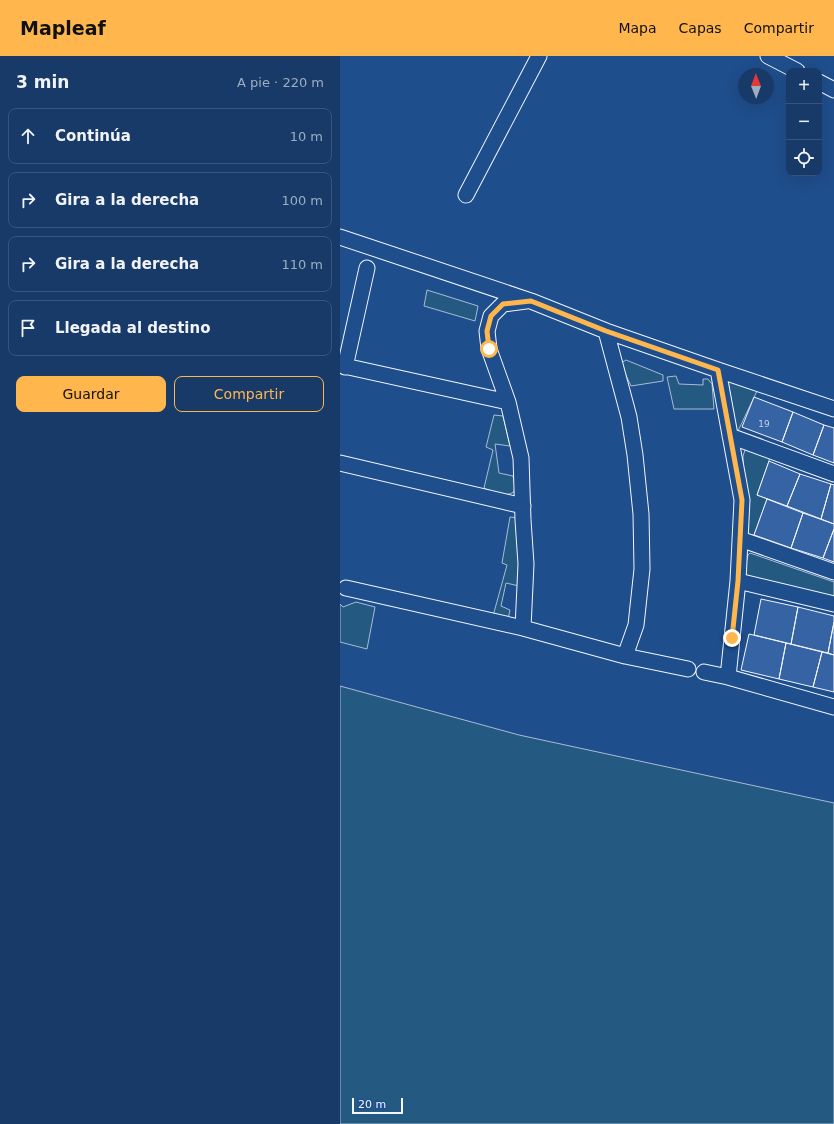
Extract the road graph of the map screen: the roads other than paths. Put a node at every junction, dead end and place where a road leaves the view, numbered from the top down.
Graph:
1 (539, 56) edge
2 (768, 56) edge
3 (792, 68) edge
4 (822, 84) edge
5 (834, 90) edge
6 (466, 195) dead end
7 (340, 237) edge
8 (367, 268) dead end
9 (531, 301) junction
10 (606, 331) junction
11 (343, 366) edge
12 (718, 370) junction
13 (508, 402) junction
14 (834, 409) edge
15 (730, 436) junction
16 (340, 463) edge
17 (834, 474) edge
18 (523, 506) junction
19 (740, 539) junction
20 (834, 572) edge
21 (738, 581) junction
22 (346, 588) dead end
23 (834, 604) edge
24 (523, 628) junction
25 (625, 656) junction
26 (688, 669) dead end
27 (704, 672) dead end
28 (728, 677) junction
29 (834, 707) edge

1 - 6 street
2 - 3 street
4 - 5 street
7 - 9 street
8 - 11 street
9 - 10 street
9 - 13 street
10 - 12 street
10 - 25 street
11 - 13 street
12 - 14 street
12 - 15 street
13 - 18 street
15 - 17 street
15 - 19 street
16 - 18 street
18 - 24 street
19 - 20 street
19 - 21 street
21 - 23 street
21 - 28 street
22 - 24 street
24 - 25 street
25 - 26 street
27 - 28 street
28 - 29 street

